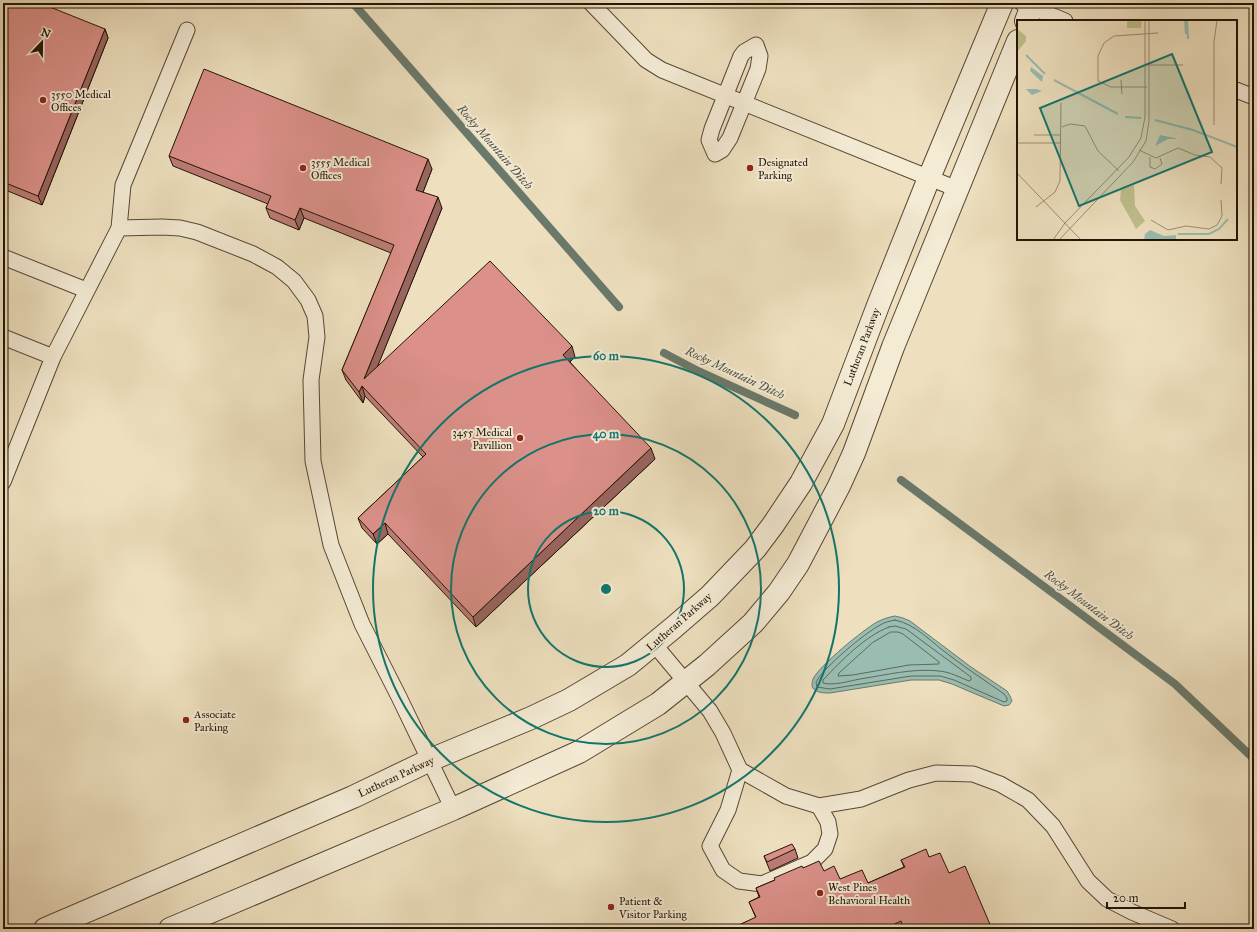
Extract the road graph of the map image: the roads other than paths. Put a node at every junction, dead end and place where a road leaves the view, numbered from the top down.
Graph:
1 (591, 3) edge
2 (1002, 3) edge
3 (1028, 9) edge
4 (1062, 20) edge
5 (187, 30) dead end
6 (1017, 43) edge
7 (1237, 90) edge
8 (725, 96) junction
9 (1254, 97) edge
10 (745, 104) junction
11 (929, 178) junction
12 (957, 189) junction
13 (119, 228) junction
14 (3, 257) edge
15 (86, 290) junction
16 (3, 337) edge
17 (53, 357) junction
18 (3, 482) edge
19 (654, 644) junction
20 (686, 683) junction
21 (430, 760) junction
22 (740, 770) junction
23 (819, 806) junction
24 (453, 809) junction
25 (45, 929) edge
26 (170, 929) edge
27 (1172, 929) edge

1 - 8 lane
2 - 11 street, Lutheran Parkway
3 - 4 lane
5 - 13 lane
6 - 12 street
7 - 9 lane
8 - 10 lane
8 - 10 lane
8 - 10 lane
10 - 11 lane
11 - 12 lane
11 - 19 street, Lutheran Parkway
12 - 20 street
13 - 15 lane
13 - 21 lane
14 - 15 lane
15 - 17 lane
16 - 17 lane
17 - 18 lane
19 - 20 lane
19 - 21 street, Lutheran Parkway
20 - 22 lane
20 - 24 street
21 - 24 lane
21 - 25 street, Lutheran Parkway
22 - 23 lane
22 - 23 lane
23 - 27 lane
24 - 26 street

